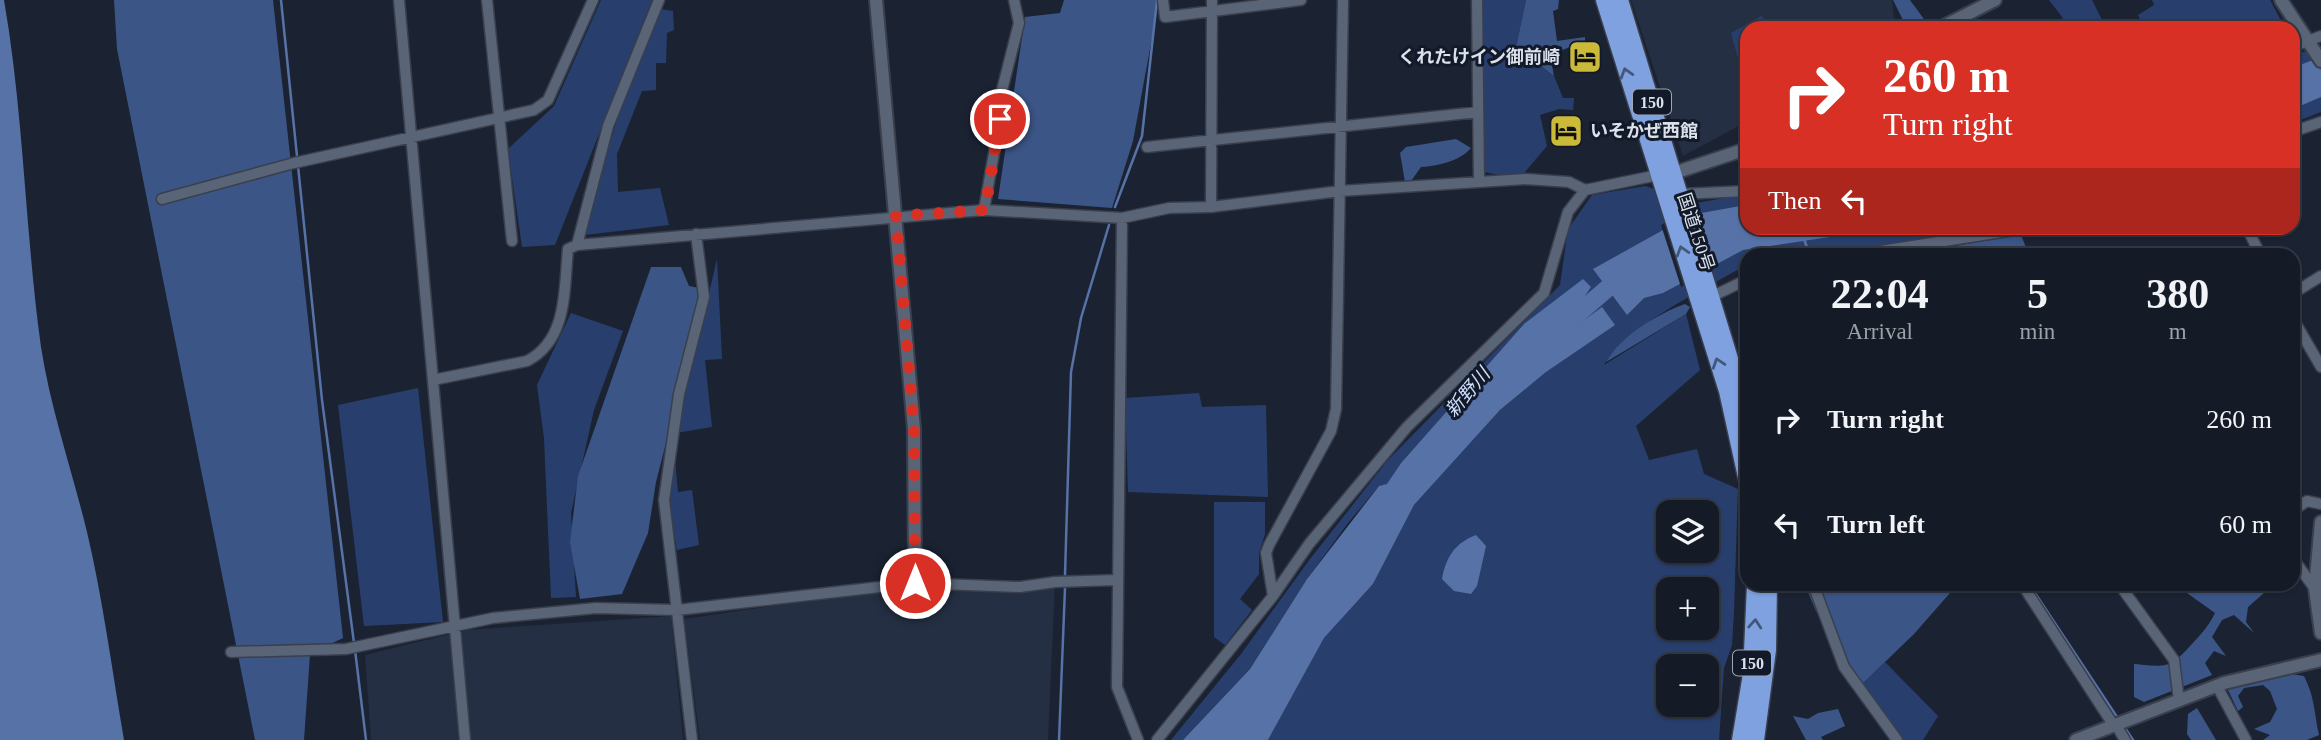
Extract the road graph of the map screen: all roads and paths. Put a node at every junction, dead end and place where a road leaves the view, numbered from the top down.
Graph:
1 (399, 0) edge
2 (487, 0) edge
3 (593, 0) edge
4 (659, 0) edge
5 (876, 0) edge
6 (1014, 0) edge
7 (1163, 0) edge
8 (1301, 0) edge
9 (1343, 0) edge
10 (1477, 0) edge
11 (1604, 0) edge
12 (1620, 0) edge
13 (1995, 0) edge
14 (2281, 0) edge
15 (1212, 6) edge
16 (1954, 21) edge
17 (2294, 21) edge
18 (2300, 31) edge
19 (2321, 36) edge
20 (2309, 45) junction
21 (2300, 46) edge
22 (2321, 61) edge
23 (1478, 112) junction
24 (498, 120) junction
25 (2321, 122) edge
26 (1341, 127) junction
27 (2300, 129) edge
28 (411, 139) junction
29 (1210, 140) junction
30 (1147, 147) dead end
31 (1740, 151) edge
32 (1674, 173) junction
33 (1657, 174) junction
34 (1479, 182) junction
35 (1585, 190) junction
36 (1340, 191) junction
37 (1740, 192) edge
38 (162, 199) dead end
39 (1678, 202) junction
40 (1211, 207) junction
41 (985, 210) junction
42 (896, 216) junction
43 (1122, 218) junction
44 (696, 234) junction
45 (1993, 235) edge
46 (512, 241) dead end
47 (577, 245) junction
48 (1930, 248) edge
49 (2321, 275) edge
50 (1740, 282) edge
51 (2300, 289) edge
52 (1706, 293) junction
53 (2300, 331) edge
54 (2321, 367) edge
55 (432, 380) junction
56 (1740, 393) edge
57 (1740, 450) edge
58 (2321, 504) edge
59 (2300, 506) edge
60 (2321, 522) edge
61 (2300, 568) edge
62 (1116, 580) junction
63 (915, 583) junction
64 (2315, 589) junction
65 (1755, 591) edge
66 (1769, 591) edge
67 (1816, 591) edge
68 (2027, 591) edge
69 (2124, 591) edge
70 (1273, 596) junction
71 (677, 610) junction
72 (455, 627) junction
73 (2321, 633) edge
74 (231, 652) dead end
75 (2321, 660) edge
76 (2217, 686) junction
77 (2179, 701) junction
78 (2115, 725) junction
79 (465, 740) edge
80 (692, 740) edge
81 (1138, 740) edge
82 (1157, 740) edge
83 (1740, 740) edge
84 (1756, 740) edge
85 (1897, 740) edge
86 (2076, 740) edge
87 (2125, 740) edge
88 (2246, 740) edge

1 - 28 street
2 - 24 street
3 - 24 street
4 - 47 street
5 - 42 street
6 - 41 street
7 - 15 street
8 - 15 street
9 - 26 street
10 - 23 street
33 -> 11 highway, 国道150号 / 150
12 - 32 highway, 国道150号 / 150
13 - 16 street
14 - 17 street
15 - 29 street
18 - 20 street
19 - 20 street
20 - 21 street
20 - 22 street
23 - 26 street
23 - 34 street
24 - 28 street
24 - 46 street
25 - 27 street
26 - 29 street
26 - 36 street
28 - 38 street
28 - 55 street
29 - 30 street
29 - 40 street
31 - 32 street
32 - 33 street
32 - 39 highway, 国道150号 / 150
33 - 35 street
33 - 39 highway, 国道150号 / 150
34 - 35 street
34 - 36 street
35 - 70 street
36 - 40 street
36 - 70 street
37 - 39 street
39 - 52 highway, 国道150号 / 150
40 - 43 street
41 - 42 street
41 - 43 street
42 - 44 street
42 - 63 street
43 - 62 street
44 - 47 street
44 - 71 street
45 - 48 street
47 - 55 street
49 - 51 street
50 - 52 street
52 - 56 highway, 国道150号 / 150
57 -> 52 highway, 国道150号 / 150
53 - 54 street
55 - 72 street
58 - 59 street
60 - 64 street
61 - 64 street
62 - 63 street
62 - 81 street
63 - 71 street
64 - 73 street
83 -> 65 highway, 150
66 - 84 highway, 150
67 - 85 street
68 - 78 street
69 - 77 street
70 - 82 street
71 - 72 street
71 - 80 street
72 - 74 street
72 - 79 street
75 - 76 street
76 - 77 street
76 - 88 street
77 - 78 street
78 - 86 street
78 - 87 street

